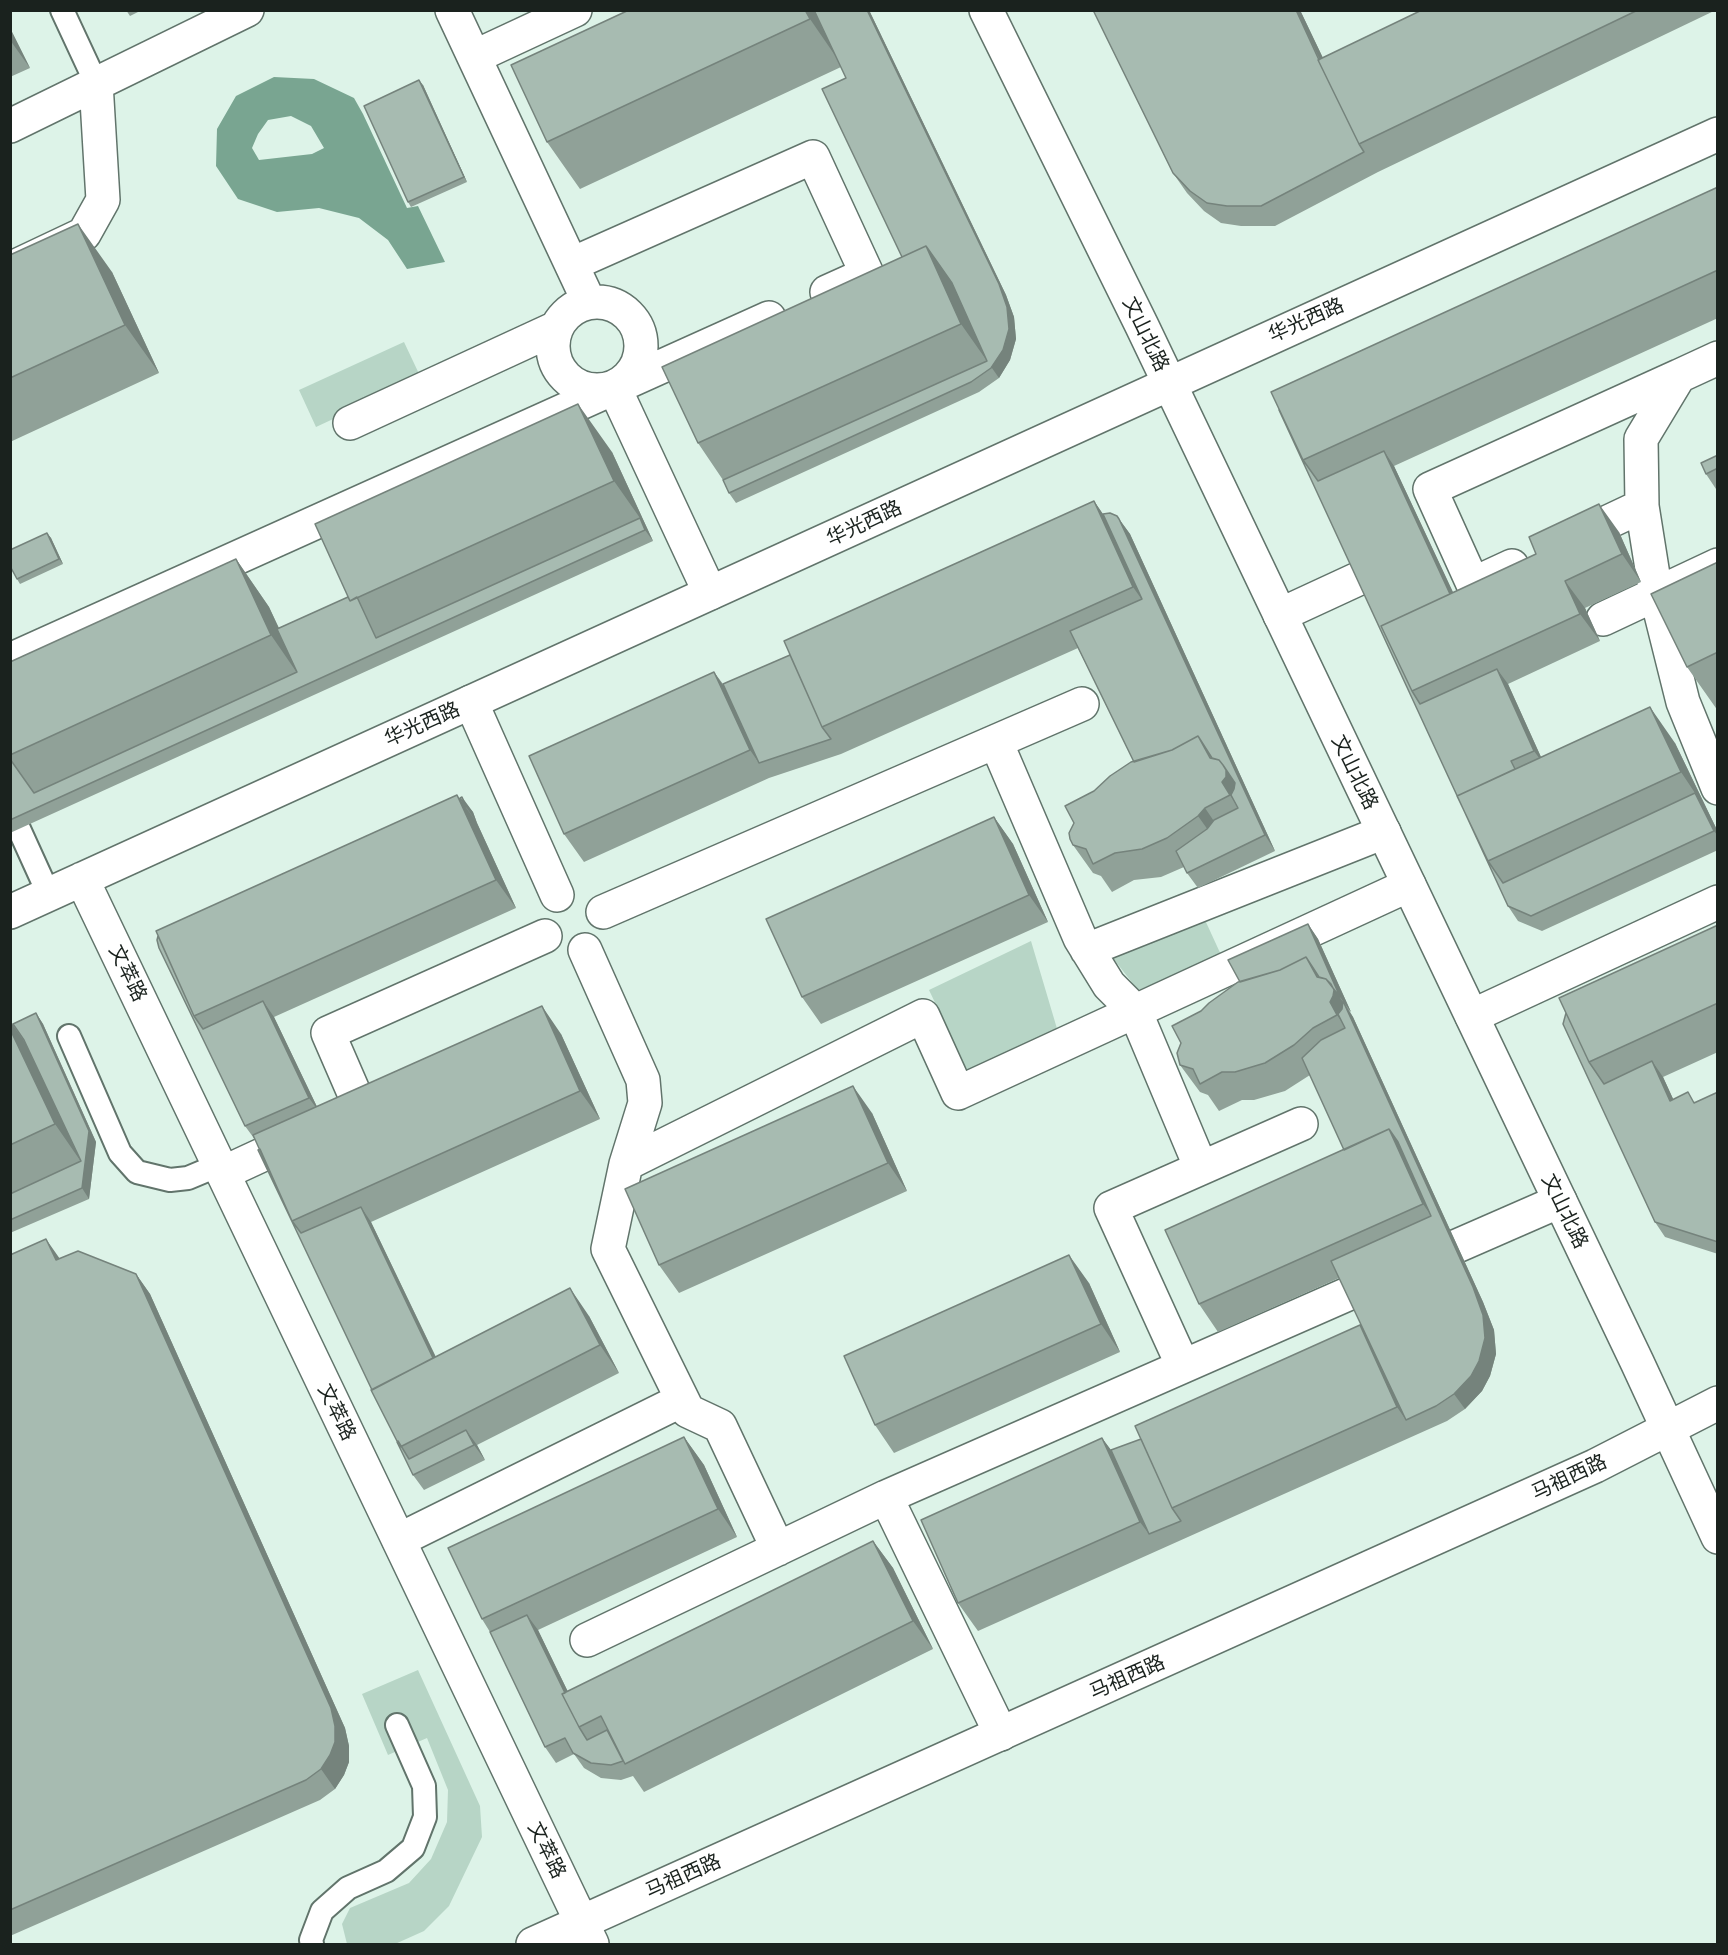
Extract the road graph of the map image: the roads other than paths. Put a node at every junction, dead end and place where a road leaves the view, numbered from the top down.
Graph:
1 (62, 10) edge
2 (247, 10) edge
3 (452, 10) edge
4 (575, 10) edge
5 (986, 10) edge
6 (474, 57) junction
7 (96, 83) junction
8 (10, 126) edge
9 (1718, 134) edge
10 (572, 264) junction
11 (10, 268) edge
12 (589, 302) junction
13 (556, 328) junction
14 (1718, 358) edge
15 (1679, 376) junction
16 (1169, 383) junction
17 (614, 387) junction
18 (350, 423) dead end
19 (1642, 506) junction
20 (1718, 565) edge
21 (1360, 578) edge
22 (710, 593) junction
23 (1656, 594) junction
24 (1280, 615) junction
25 (1603, 619) dead end
26 (10, 660) edge
27 (471, 702) junction
28 (1082, 704) dead end
29 (996, 742) junction
30 (1718, 788) edge
31 (19, 829) edge
32 (1384, 832) junction
33 (82, 879) junction
34 (1409, 885) junction
35 (49, 895) junction
36 (557, 895) junction
37 (1718, 902) edge
38 (10, 912) edge
39 (603, 912) junction
40 (545, 936) junction
41 (585, 950) junction
42 (1087, 950) junction
43 (1135, 1011) junction
44 (1472, 1016) junction
45 (69, 1036) dead end
46 (1300, 1124) dead end
47 (627, 1164) junction
48 (1201, 1168) junction
49 (221, 1169) junction
50 (1560, 1202) junction
51 (1457, 1246) edge
52 (1350, 1293) edge
53 (1183, 1366) junction
54 (682, 1400) junction
55 (1718, 1404) edge
56 (1668, 1430) junction
57 (886, 1497) junction
58 (1718, 1537) edge
59 (399, 1540) junction
60 (778, 1549) junction
61 (587, 1640) dead end
62 (397, 1725) dead end
63 (1001, 1734) junction
64 (587, 1933) edge
65 (312, 1944) edge
66 (533, 1944) edge

1 - 7 lane
2 - 7 street
3 - 6 street
4 - 6 street
5 - 16 street, 文山北路
6 - 10 street
7 - 8 street
7 - 11 street
9 - 16 street, 华光西路
10 - 12 street
10 - 17 street
12 - 13 street
12 - 17 street
13 - 17 street
13 - 18 street
14 - 15 street
15 - 19 street
15 - 19 street
16 - 22 street, 华光西路
16 - 24 street, 文山北路
17 - 22 street
17 - 26 street
19 - 23 street
20 - 23 street
21 - 24 street
22 - 27 street, 华光西路
23 - 25 street
23 - 30 street
24 - 32 street, 文山北路
27 - 33 street, 华光西路
27 - 36 street
28 - 29 street
29 - 39 street
29 - 42 street
31 - 35 lane
32 - 34 street, 文山北路
32 - 42 street
33 - 35 street, 华光西路
33 - 49 street, 文萃路
34 - 43 street
34 - 44 street, 文山北路
35 - 38 street, 华光西路
36 - 39 street
36 - 40 street
37 - 44 street
39 - 41 street
40 - 41 street
40 - 49 street
41 - 47 street
42 - 43 street
43 - 47 street
43 - 48 street
44 - 50 street, 文山北路
45 - 49 lane
46 - 48 street
47 - 54 street
48 - 53 street
49 - 59 street, 文萃路
50 - 51 street
50 - 56 street, 文山北路
52 - 53 street
53 - 57 street
54 - 59 street
54 - 60 street
55 - 56 street, 马祖西路
56 - 58 street, 文山北路
56 - 63 street, 马祖西路
57 - 60 street
57 - 63 street
59 - 64 street, 文萃路
60 - 61 street
62 - 65 lane
63 - 64 street, 马祖西路
64 - 66 street, 马祖西路

